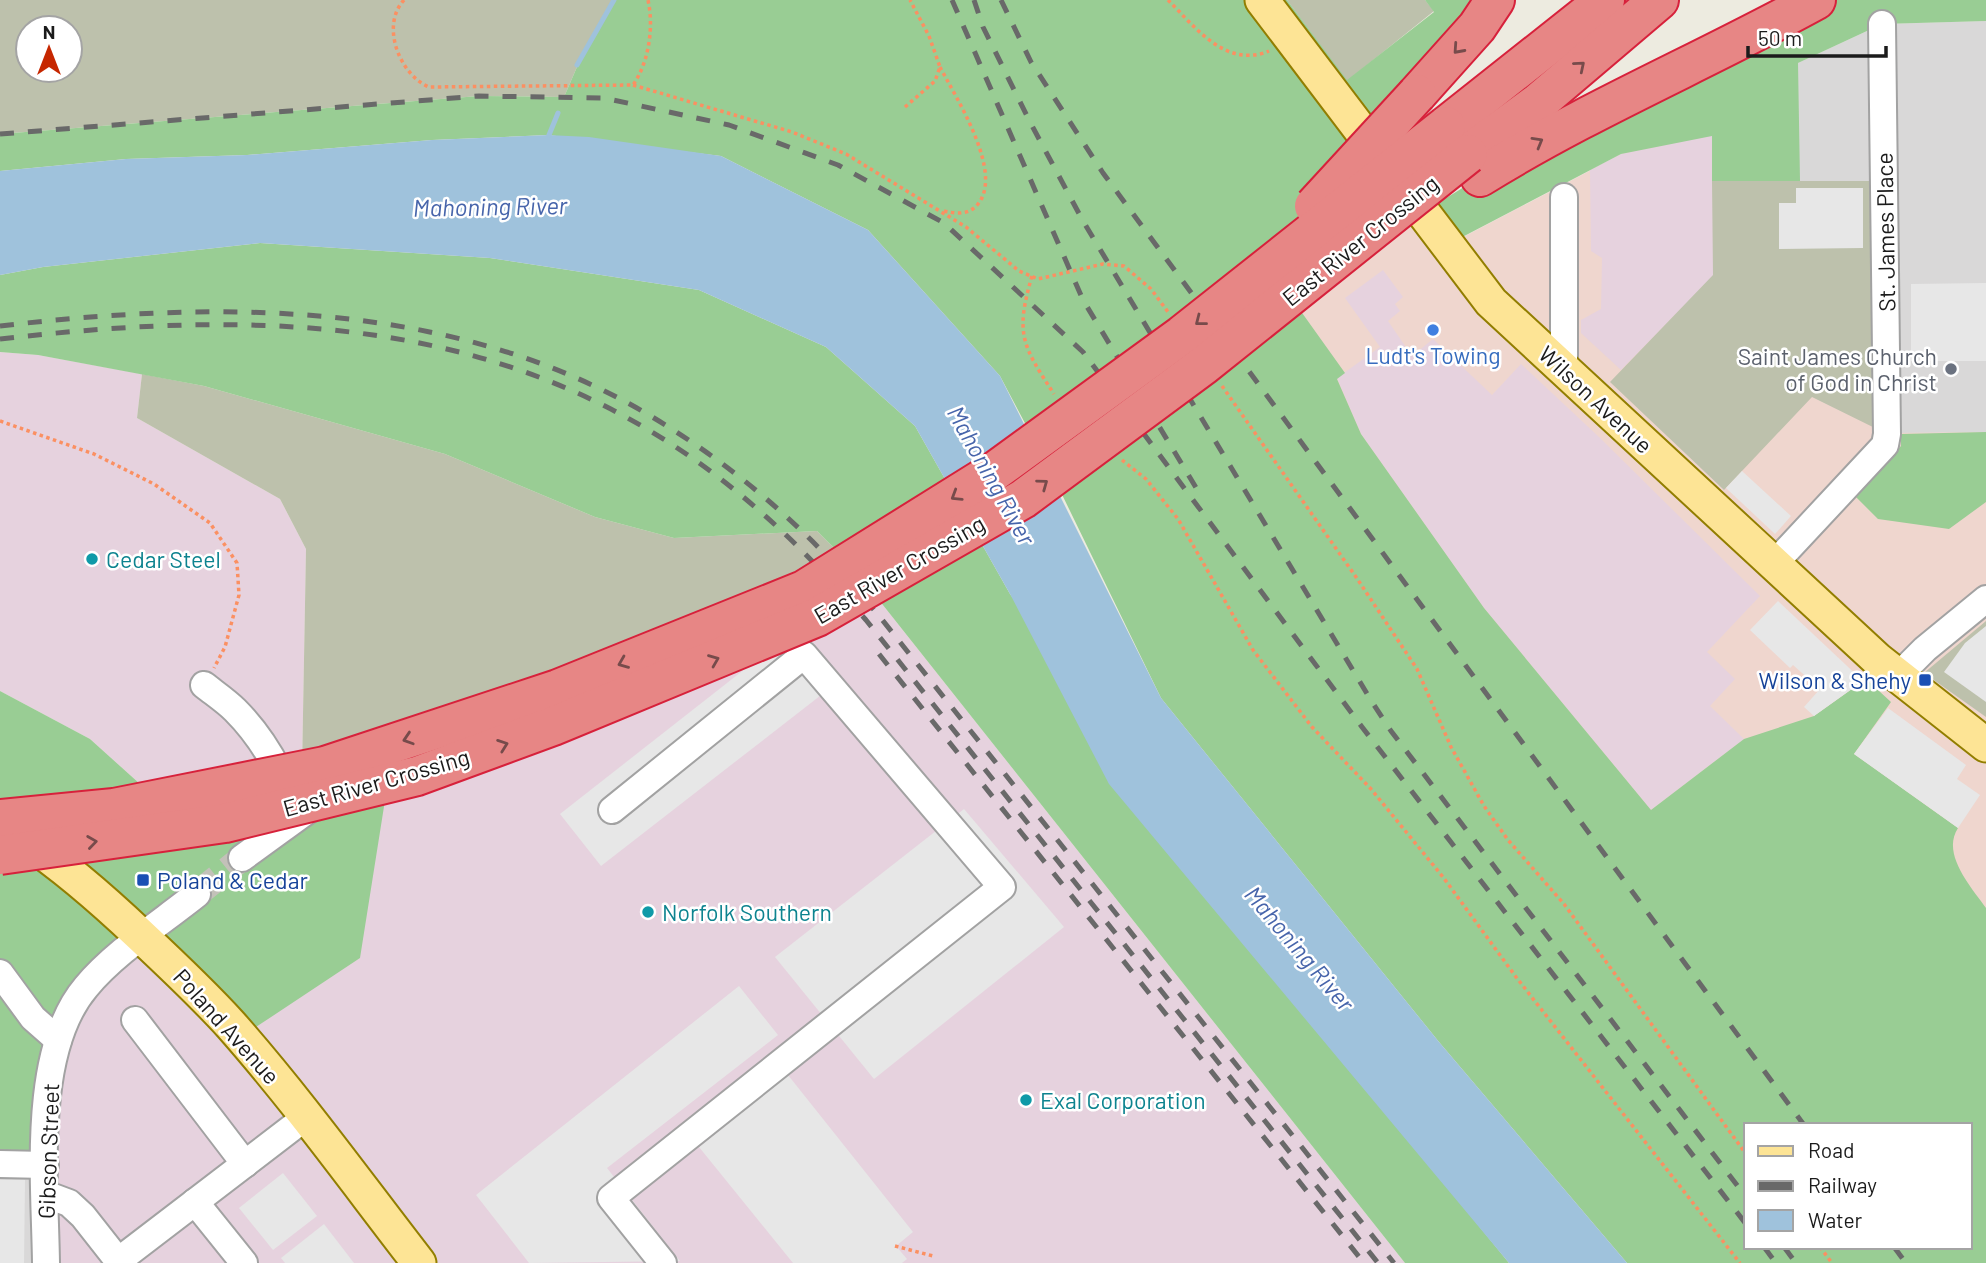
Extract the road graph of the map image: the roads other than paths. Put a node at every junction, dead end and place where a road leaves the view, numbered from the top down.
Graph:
1 (1262, 0) edge
2 (1495, 0) edge
3 (1605, 0) edge
4 (1659, 0) edge
5 (1816, 0) edge
6 (1882, 24) dead end
7 (1465, 152) junction
8 (1564, 197) dead end
9 (1230, 298) junction
10 (1564, 370) junction
11 (1774, 565) junction
12 (1986, 599) edge
13 (1898, 677) junction
14 (204, 685) road end
15 (1986, 745) edge
16 (390, 775) dead end
17 (612, 810) dead end
18 (298, 816) junction
19 (0, 821) edge
20 (0, 855) edge
21 (243, 858) tunnel mouth
22 (197, 894) tunnel mouth
23 (142, 937) junction
24 (0, 973) edge
25 (135, 1020) dead end
26 (58, 1040) junction
27 (306, 1117) junction
28 (0, 1164) edge
29 (45, 1164) junction
30 (245, 1164) junction
31 (46, 1195) junction
32 (195, 1202) junction
33 (119, 1262) edge
34 (46, 1263) edge
35 (244, 1263) edge
36 (419, 1263) edge
37 (663, 1263) edge

1 - 10 main road, Wilson Avenue
2 -> 9 highway, bridge
3 - 7 highway, East River Crossing
7 -> 4 highway, East River Crossing
7 -> 5 highway
6 - 11 street, St. James Place
7 - 9 highway, East River Crossing, bridge
20 -> 7 highway, East River Crossing, bridge
8 - 10 street
9 -> 19 highway, East River Crossing, bridge
10 - 11 main road, Wilson Avenue
11 - 13 main road, Wilson Avenue
12 - 13 street
13 - 15 main road, Wilson Avenue
14 - 18 street
16 - 18 street
17 - 37 street
18 - 21 street
19 - 23 main road, Poland Avenue
22 - 23 street, Gibson Street
23 - 26 street, Gibson Street
23 - 27 main road, Poland Avenue
24 - 26 street
25 - 30 street
26 - 29 street, Gibson Street
27 - 30 street
27 - 36 main road, Poland Avenue
28 - 29 street
29 - 31 street, Gibson Street
30 - 32 street
31 - 33 street
31 - 34 street, Gibson Street
32 - 33 street
32 - 35 street

